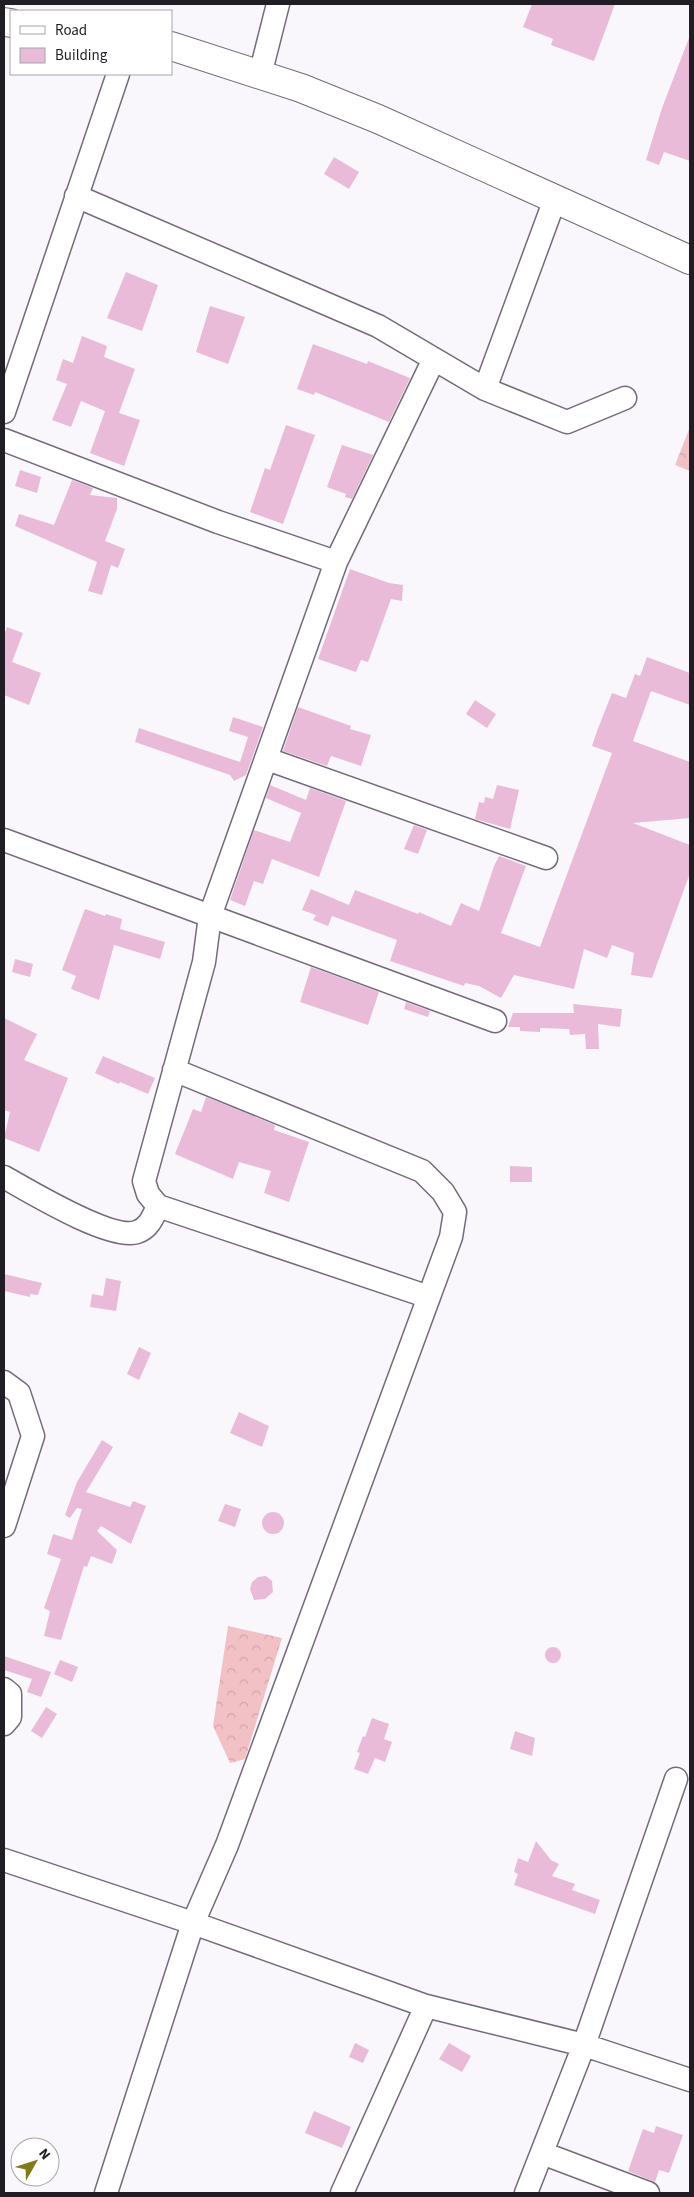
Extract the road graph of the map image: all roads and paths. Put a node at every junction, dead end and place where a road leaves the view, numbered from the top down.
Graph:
1 (278, 4) edge
2 (172, 46) edge
3 (118, 75) edge
4 (260, 75) junction
5 (76, 196) junction
6 (555, 199) junction
7 (690, 260) edge
8 (434, 359) junction
9 (485, 389) junction
10 (625, 398) dead end
11 (4, 412) edge
12 (4, 440) edge
13 (336, 562) junction
14 (267, 759) junction
15 (4, 840) edge
16 (546, 858) dead end
17 (210, 916) junction
18 (495, 1021) dead end
19 (174, 1070) junction
20 (4, 1177) edge
21 (158, 1206) junction
22 (429, 1297) junction
23 (4, 1382) edge
24 (4, 1526) edge
25 (4, 1689) edge
26 (4, 1724) edge
27 (676, 1780) dead end
28 (4, 1860) edge
29 (193, 1922) junction
30 (426, 2006) junction
31 (584, 2045) junction
32 (690, 2080) edge
33 (542, 2153) junction
34 (106, 2193) edge
35 (342, 2193) edge
36 (526, 2193) edge
37 (648, 2193) edge

1 - 4 street
2 - 4 highway
3 - 5 street
4 - 6 highway
5 - 8 street
5 - 11 street
6 - 7 highway
6 - 9 street
8 - 9 street
8 - 13 street
9 - 10 street
12 - 13 street
13 - 14 street
14 - 16 street
14 - 17 street
15 - 17 street
17 - 18 street
17 - 19 street
19 - 21 street
19 - 22 street
20 - 21 street
21 - 22 street
22 - 29 street
23 - 24 street
25 - 26 street
27 - 31 street
28 - 29 street
29 - 30 street
29 - 34 street
30 - 31 street
30 - 35 street
31 - 32 street
31 - 33 street
33 - 36 street
33 - 37 street

